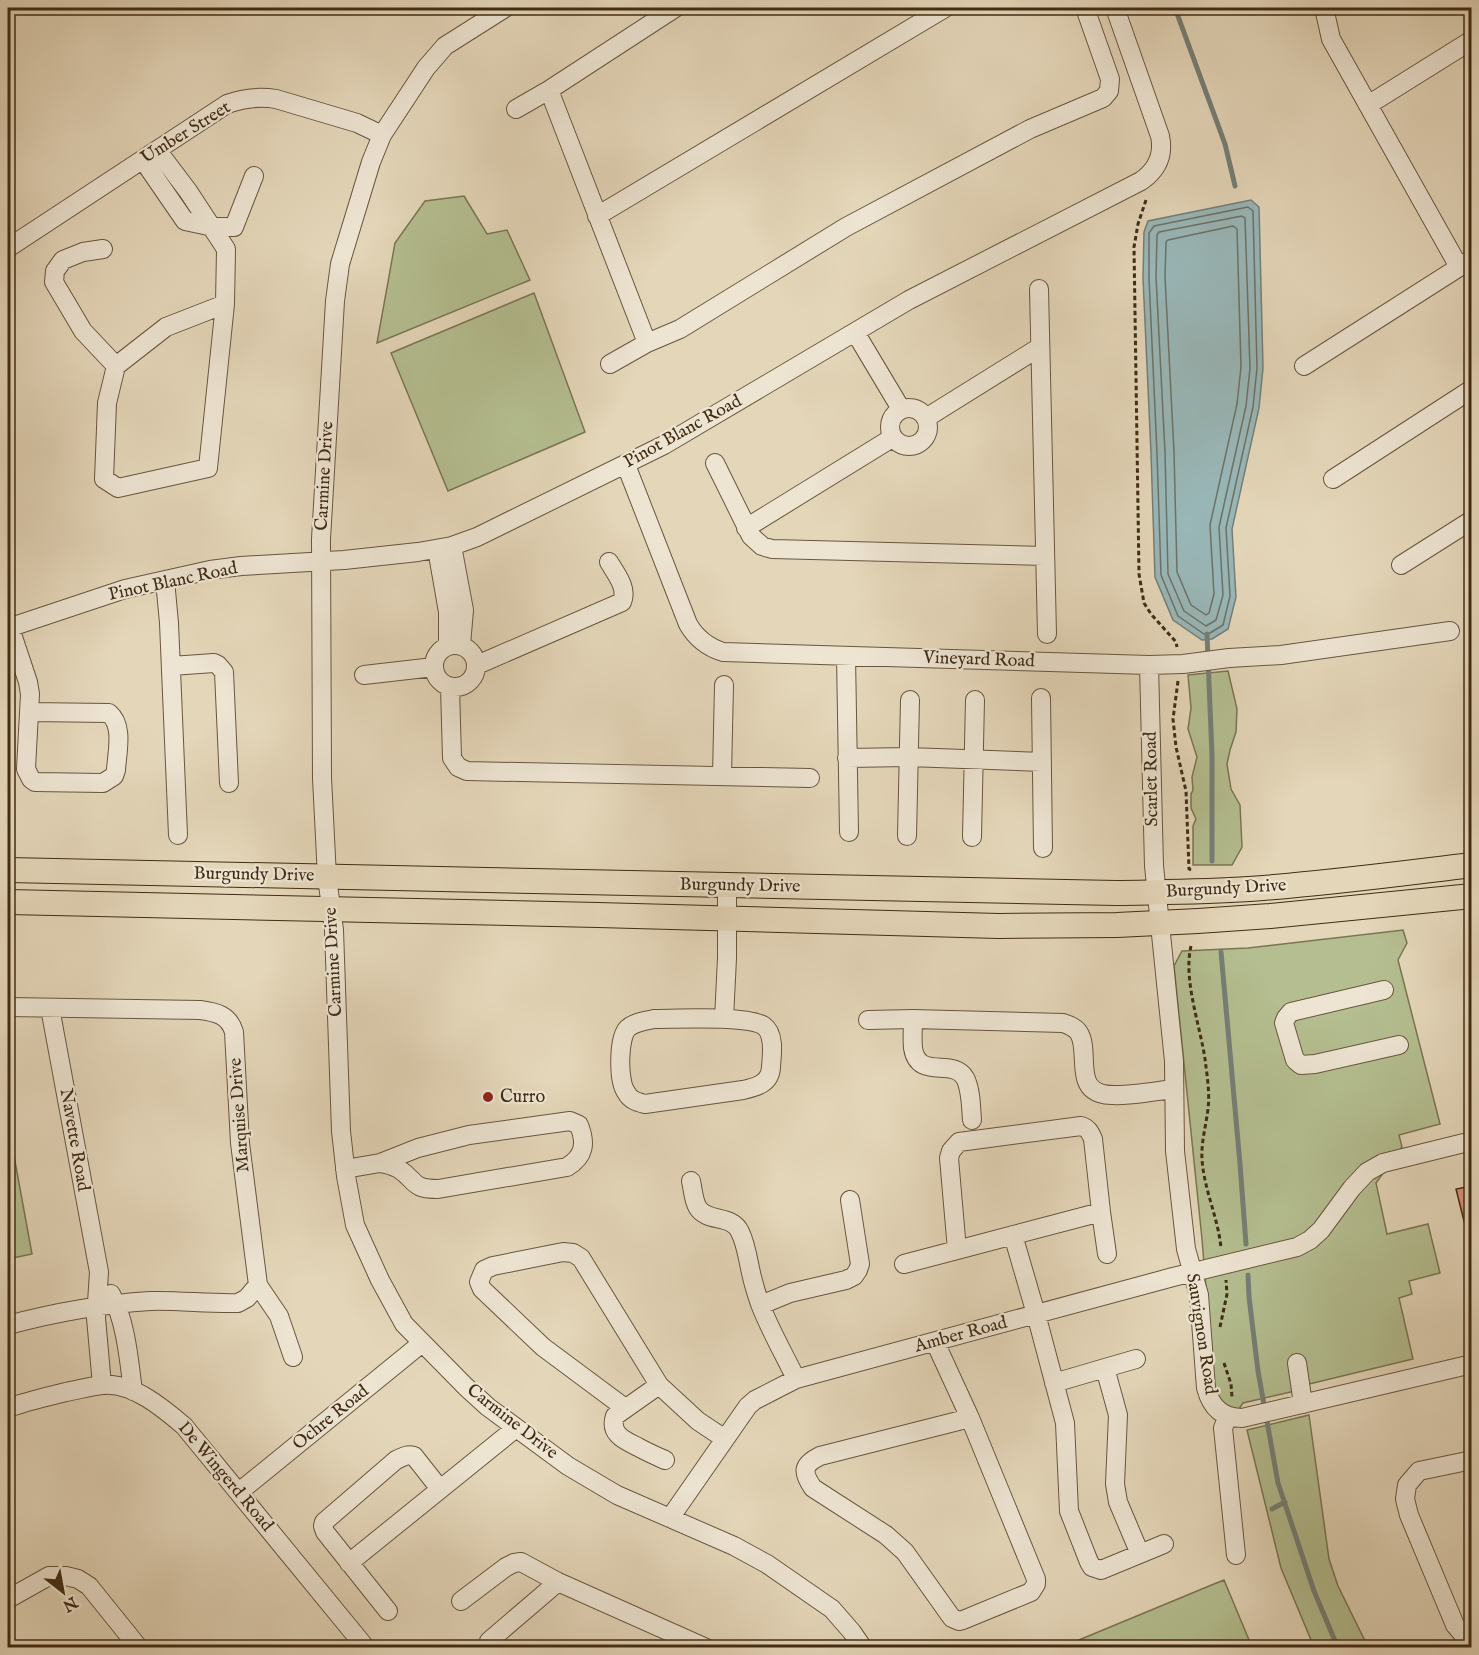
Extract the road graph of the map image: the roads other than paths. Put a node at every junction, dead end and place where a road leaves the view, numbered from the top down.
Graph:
1 (505, 8) edge
2 (675, 8) edge
3 (945, 8) edge
4 (1085, 8) edge
5 (1115, 8) edge
6 (1323, 8) edge
7 (1472, 40) edge
8 (549, 90) junction
9 (1368, 105) junction
10 (516, 109) dead end
11 (382, 135) junction
12 (150, 155) junction
13 (254, 176) dead end
14 (597, 216) junction
15 (213, 228) junction
16 (8, 248) edge
17 (103, 249) dead end
18 (1465, 263) edge
19 (1039, 289) dead end
20 (225, 304) junction
21 (855, 332) junction
22 (647, 343) junction
23 (1040, 347) junction
24 (610, 364) dead end
25 (116, 366) junction
26 (1304, 366) dead end
27 (1472, 389) edge
28 (901, 409) junction
29 (926, 418) junction
30 (892, 438) junction
31 (715, 463) dead end
32 (626, 465) junction
33 (1334, 479) dead end
34 (1472, 520) edge
35 (746, 528) junction
36 (444, 548) junction
37 (1045, 556) junction
38 (321, 561) junction
39 (609, 562) dead end
40 (1401, 565) dead end
41 (165, 580) junction
42 (9, 628) edge
43 (1450, 631) dead end
44 (1047, 634) dead end
45 (454, 645) junction
46 (846, 656) junction
47 (477, 664) junction
48 (1149, 665) junction
49 (171, 666) junction
50 (434, 667) junction
51 (364, 675) dead end
52 (724, 685) dead end
53 (450, 687) junction
54 (1041, 698) dead end
55 (910, 700) dead end
56 (975, 700) dead end
57 (30, 712) junction
58 (909, 757) junction
59 (847, 758) junction
60 (973, 760) junction
61 (1042, 762) junction
62 (722, 776) junction
63 (810, 778) dead end
64 (229, 783) dead end
65 (849, 832) dead end
66 (178, 835) dead end
67 (908, 836) dead end
68 (972, 837) dead end
69 (1043, 848) dead end
70 (1472, 865) edge
71 (8, 870) edge
72 (327, 877) junction
73 (727, 886) junction
74 (1157, 892) junction
75 (1472, 897) edge
76 (8, 902) edge
77 (332, 910) junction
78 (727, 919) junction
79 (1160, 923) junction
80 (1384, 990) dead end
81 (8, 1007) edge
82 (50, 1008) junction
83 (724, 1019) junction
84 (913, 1019) junction
85 (868, 1020) dead end
86 (1399, 1045) dead end
87 (1174, 1089) junction
88 (972, 1120) dead end
89 (1472, 1141) edge
90 (418, 1148) junction
91 (380, 1163) junction
92 (345, 1169) junction
93 (407, 1176) junction
94 (691, 1181) dead end
95 (850, 1200) dead end
96 (1101, 1212) junction
97 (1013, 1235) junction
98 (957, 1250) junction
99 (1107, 1254) dead end
100 (904, 1264) dead end
101 (99, 1272) junction
102 (1192, 1272) junction
103 (258, 1284) junction
104 (117, 1304) junction
105 (761, 1305) junction
106 (96, 1307) junction
107 (1036, 1314) junction
108 (8, 1325) edge
109 (935, 1342) junction
110 (422, 1343) junction
111 (293, 1357) dead end
112 (1136, 1359) dead end
113 (1297, 1363) dead end
114 (1472, 1364) edge
115 (1105, 1368) junction
116 (796, 1379) junction
117 (1054, 1383) junction
118 (102, 1385) junction
119 (659, 1385) junction
120 (133, 1391) junction
121 (1301, 1404) junction
122 (8, 1408) edge
123 (625, 1408) junction
124 (1235, 1417) junction
125 (970, 1418) junction
126 (516, 1428) junction
127 (725, 1439) junction
128 (665, 1460) dead end
129 (1472, 1460) edge
130 (440, 1489) junction
131 (239, 1492) junction
132 (670, 1518) junction
133 (1164, 1544) dead end
134 (1140, 1554) junction
135 (1236, 1555) dead end
136 (349, 1563) junction
137 (558, 1582) junction
138 (8, 1599) edge
139 (460, 1601) dead end
140 (388, 1611) dead end
141 (489, 1641) dead end
142 (1472, 1641) edge
143 (139, 1647) edge
144 (366, 1647) edge
145 (706, 1647) edge
146 (863, 1647) edge

1 - 11 street, Carmine Drive
2 - 8 street
3 - 14 street
4 - 22 street
5 - 21 street, Pinot Blanc Road
6 - 9 street
7 - 9 street
8 - 10 street
8 - 14 street
9 - 18 street
11 - 12 street, Umber Street
11 - 38 street, Carmine Drive
12 - 15 street
12 - 16 street, Umber Street
13 - 15 street
14 - 22 street
15 - 20 street
17 - 25 street
18 - 26 street
19 - 23 street
20 - 25 street
20 - 25 street
21 - 28 street
21 - 32 street, Pinot Blanc Road
22 - 24 street
23 - 29 street
23 - 37 street
27 - 33 street
28 - 29 street
28 - 30 street
29 - 30 street
30 - 35 street
31 - 35 street
32 - 36 street, Pinot Blanc Road
32 - 46 street, Vineyard Road
34 - 40 street
35 - 37 street
36 - 38 street, Pinot Blanc Road
36 - 45 street
37 - 44 street
38 - 41 street, Pinot Blanc Road
38 - 72 street, Carmine Drive
39 - 47 street
41 - 42 street, Pinot Blanc Road
41 - 49 street
42 - 57 street
43 - 48 street, Vineyard Road
45 - 47 street
45 - 50 street
46 - 48 street, Vineyard Road
46 - 59 street
47 - 53 street
48 - 74 street, Scarlet Road
49 - 64 street
49 - 66 street
50 - 51 street
50 - 53 street
52 - 62 street
53 - 62 street
54 - 61 street
55 - 58 street
56 - 60 street
57 - 57 street
58 - 59 street
58 - 60 street
58 - 67 street
59 - 65 street
60 - 61 street
60 - 68 street
61 - 69 street
62 - 63 street
70 - 74 main road, Burgundy Drive
71 - 72 main road, Burgundy Drive
72 - 73 main road, Burgundy Drive
72 - 77 street, Carmine Drive
73 - 74 main road, Burgundy Drive
73 - 78 street
74 - 79 street, Scarlet Road
75 - 79 main road, Burgundy Drive
76 - 77 main road, Burgundy Drive
77 - 78 main road, Burgundy Drive
77 - 92 street, Carmine Drive
78 - 79 main road, Burgundy Drive
78 - 83 street
79 - 87 street, Sauvignon Road
80 - 86 street
81 - 82 street, Marquise Drive
82 - 101 street, Navette Road
82 - 103 street, Marquise Drive
83 - 83 street
84 - 85 street
84 - 87 street
84 - 88 street
87 - 102 street, Sauvignon Road
89 - 102 street, Amber Road
90 - 91 street
90 - 93 street
90 - 93 street
91 - 92 street
91 - 93 street
92 - 110 street, Carmine Drive
94 - 105 street
95 - 105 street
96 - 97 street
96 - 98 street
96 - 99 street
97 - 98 street
97 - 107 street
98 - 100 street
101 - 104 street, Navette Road
101 - 106 street, Navette Road
102 - 107 street, Amber Road
102 - 124 street, Sauvignon Road
103 - 104 street
103 - 111 street
104 - 106 street
104 - 120 street
105 - 116 street
106 - 108 street
106 - 118 street
107 - 109 street, Amber Road
107 - 117 street
109 - 116 street, Amber Road
109 - 125 street
110 - 126 street, Carmine Drive
110 - 131 street, Ochre Road
112 - 115 street
113 - 121 street
114 - 121 street
115 - 117 street
115 - 134 street
116 - 127 street, Amber Road
117 - 134 street
118 - 120 street, De Wingerd Road
118 - 122 street, De Wingerd Road
119 - 123 street
119 - 123 street
119 - 127 street
120 - 131 street, De Wingerd Road
121 - 124 street
123 - 128 street
124 - 135 street
125 - 125 street
126 - 130 street
126 - 132 street, Carmine Drive
127 - 132 street, Amber Road
129 - 142 street
130 - 136 street
130 - 136 street
131 - 144 street, De Wingerd Road
132 - 146 street, Carmine Drive
133 - 134 street
136 - 140 street
137 - 139 street
137 - 141 street
137 - 145 street
138 - 143 street

